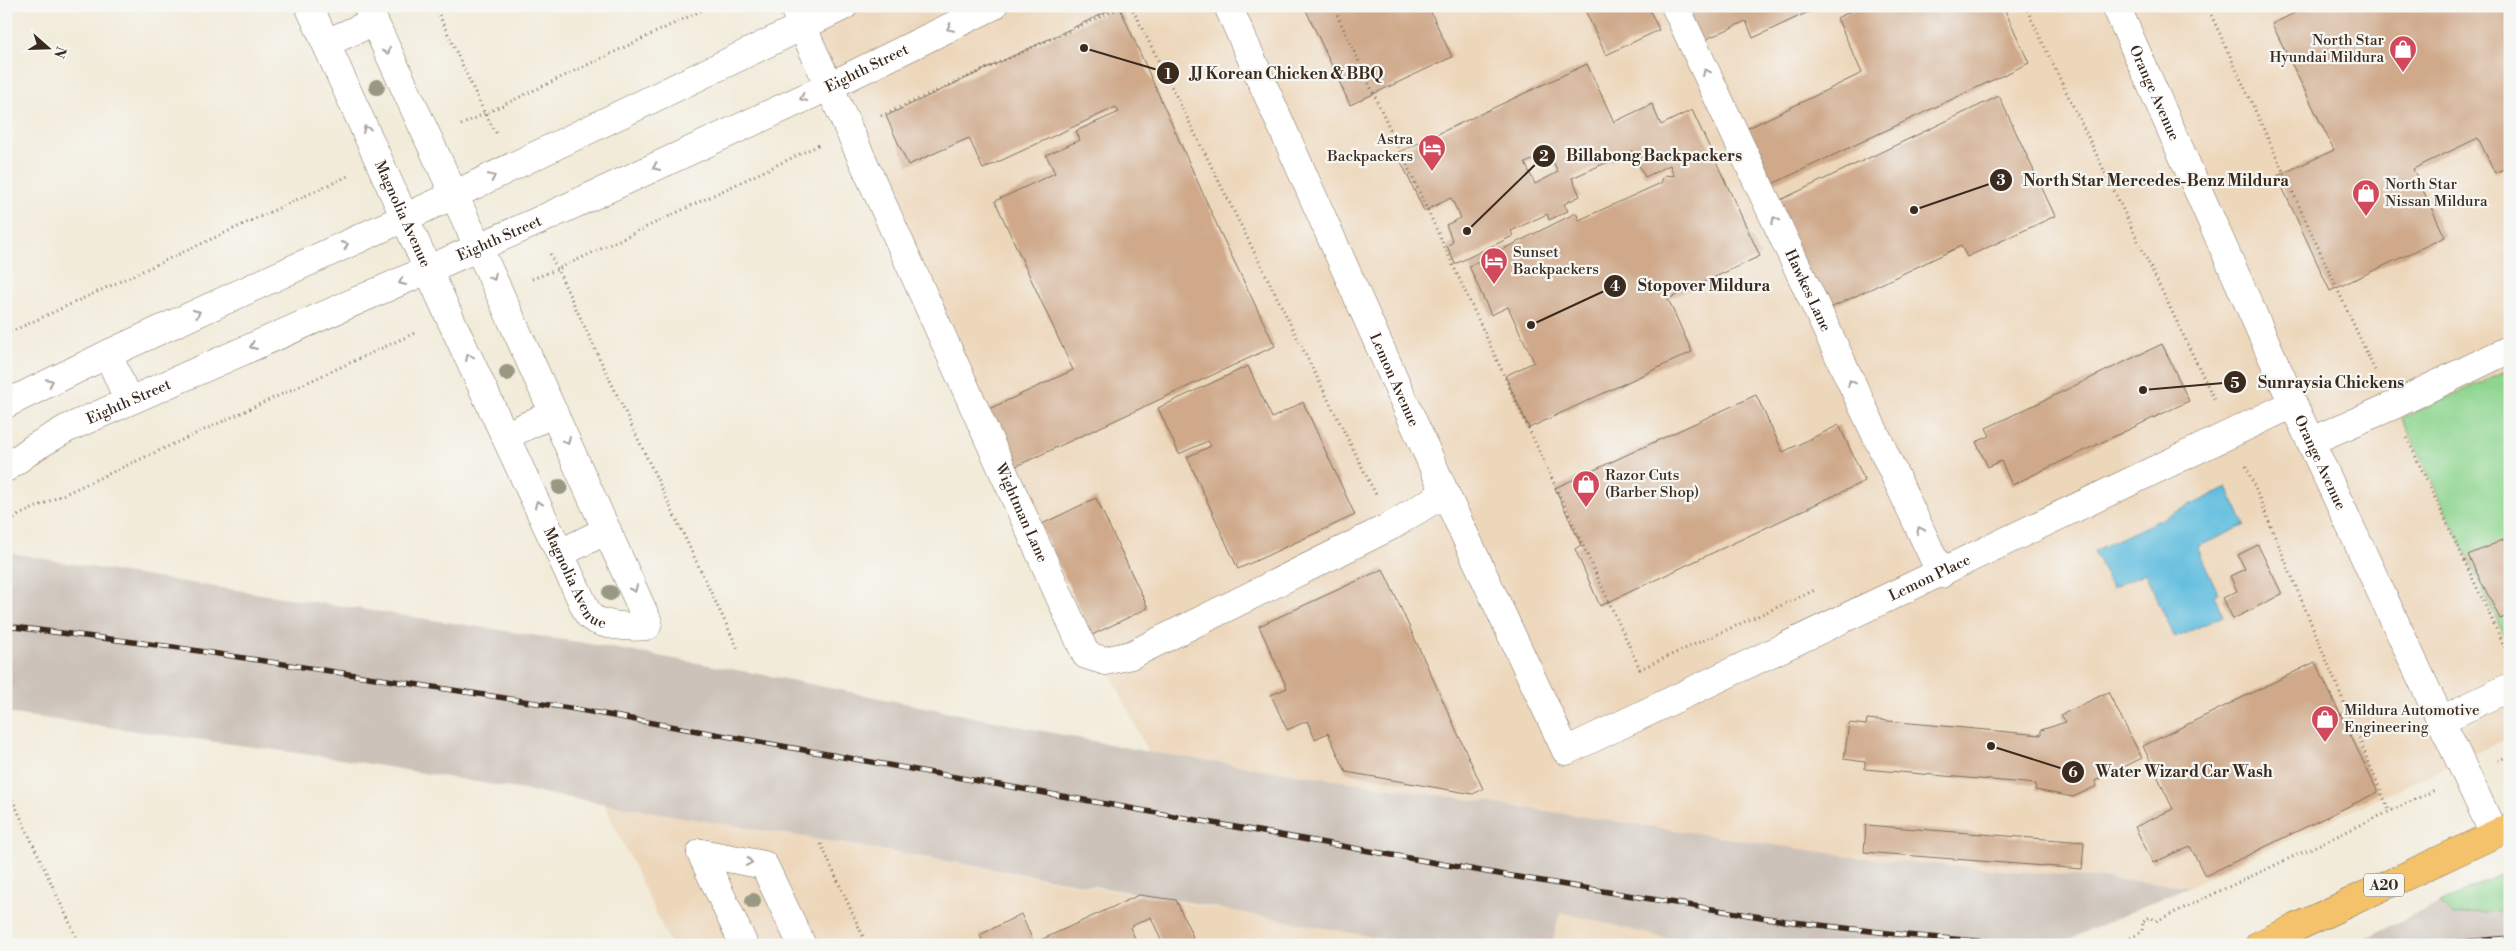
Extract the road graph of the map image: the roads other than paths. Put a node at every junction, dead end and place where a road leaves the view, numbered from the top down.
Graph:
1 (309, 6) edge
2 (844, 6) edge
3 (993, 6) edge
4 (1228, 6) edge
5 (1675, 6) edge
6 (2116, 6) edge
7 (371, 14) edge
8 (797, 16) edge
9 (326, 44) junction
10 (830, 86) junction
11 (454, 195) junction
12 (405, 218) junction
13 (478, 248) junction
14 (429, 270) junction
15 (2510, 349) edge
16 (108, 354) junction
17 (128, 400) junction
18 (6, 404) edge
19 (2293, 404) junction
20 (554, 414) junction
21 (507, 435) junction
22 (2311, 441) junction
23 (6, 468) edge
24 (1444, 493) junction
25 (607, 530) junction
26 (560, 553) junction
27 (1941, 574) junction
28 (2510, 687) edge
29 (2442, 720) junction
30 (1566, 751) joint
31 (2502, 830) edge
32 (744, 945) edge
33 (802, 945) edge
34 (2259, 945) edge

1 - 9 street, Magnolia Avenue
2 - 8 street
3 -> 10 street, Eighth Street
4 - 24 street, Lemon Avenue
27 -> 5 street, Hawkes Lane
6 - 19 street, Orange Avenue
7 - 9 street
7 -> 11 street, Magnolia Avenue
8 - 10 street, Wightman Lane
11 -> 8 street
12 -> 9 street, Magnolia Avenue
10 -> 13 street, Eighth Street
10 - 24 street, Wightman Lane
11 - 12 street
11 - 13 street, Magnolia Avenue
12 - 14 street, Magnolia Avenue
16 -> 12 street
13 - 14 street, Eighth Street
13 -> 20 street, Magnolia Avenue
14 -> 17 street, Eighth Street
21 -> 14 street, Magnolia Avenue
15 - 22 street
16 - 17 street
18 -> 16 street
17 - 23 street, Eighth Street
19 - 22 street, Orange Avenue
19 - 27 street, Lemon Place
20 - 21 street
20 -> 25 street, Magnolia Avenue
26 -> 21 street, Magnolia Avenue
22 - 29 street, Orange Avenue
24 - 30 street, Lemon Avenue
25 - 26 street
25 -> 26 street, Magnolia Avenue
27 - 30 street, Lemon Place
28 - 29 street
29 - 31 street, Orange Avenue
31 - 34 highway, A20
32 -> 33 street

